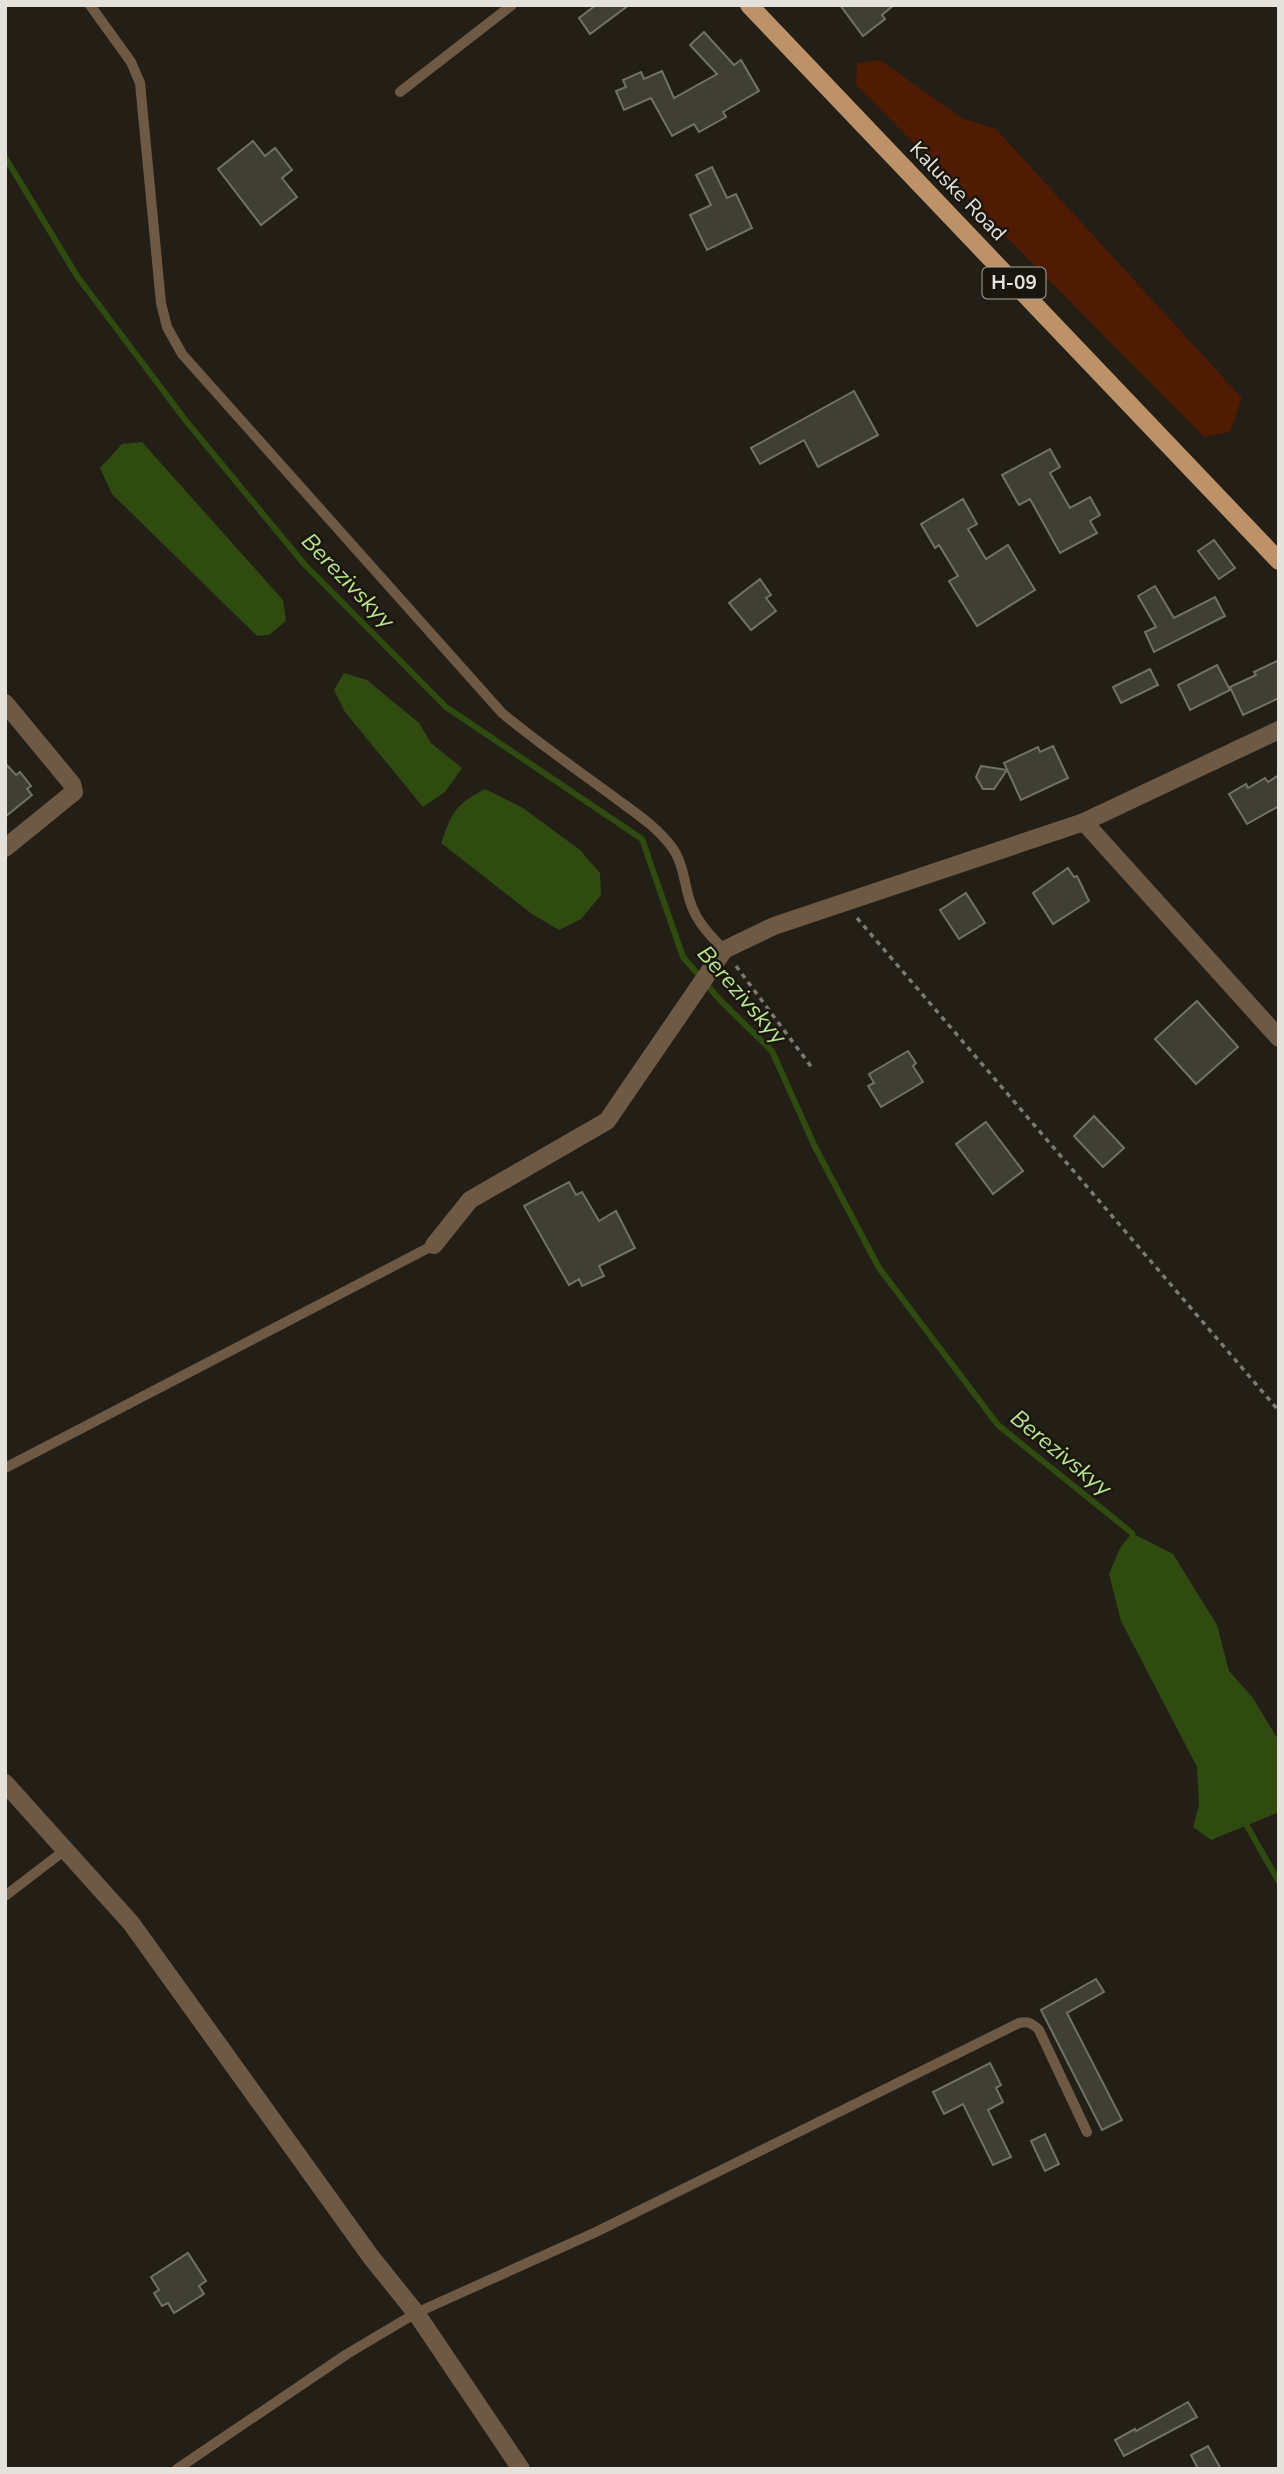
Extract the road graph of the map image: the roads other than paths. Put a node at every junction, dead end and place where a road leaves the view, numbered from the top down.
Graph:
1 (90, 5) edge
2 (512, 5) edge
3 (749, 5) edge
4 (400, 92) dead end
5 (1279, 561) edge
6 (5, 703) edge
7 (1279, 730) edge
8 (1084, 822) junction
9 (5, 848) edge
10 (724, 950) junction
11 (1279, 1038) edge
12 (435, 1245) joint
13 (5, 1468) edge
14 (5, 1783) edge
15 (65, 1850) junction
16 (5, 1896) edge
17 (1087, 2132) dead end
18 (416, 2313) junction
19 (177, 2469) edge
20 (521, 2469) edge

1 - 10 lane
2 - 4 lane
3 - 5 main road, Kaluske Road / Н-09
6 - 9 street
7 - 8 street
8 - 10 street
8 - 11 street
10 - 12 street
12 - 13 lane
14 - 15 street
15 - 16 lane
15 - 18 street
17 - 18 lane
18 - 19 lane
18 - 20 street

